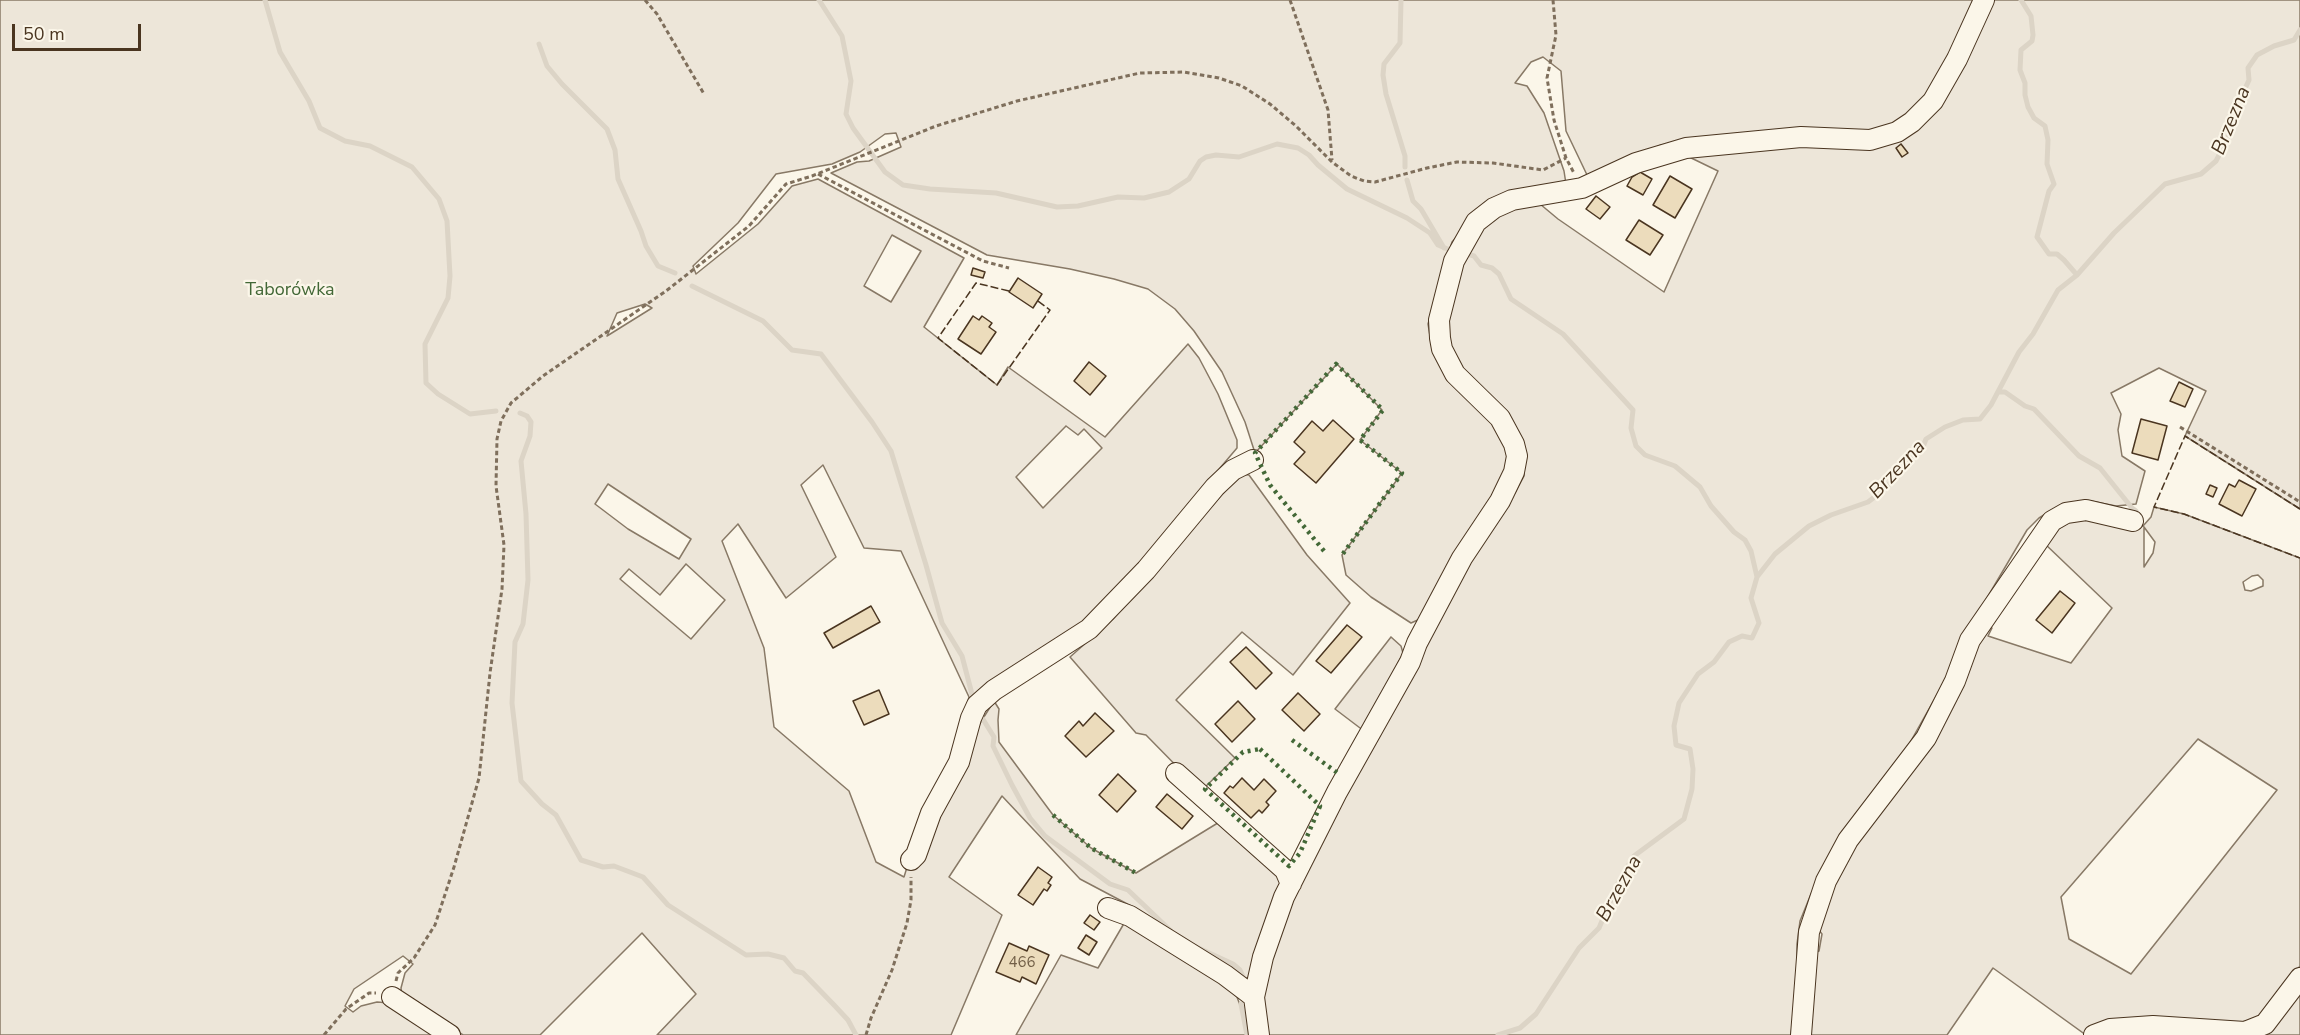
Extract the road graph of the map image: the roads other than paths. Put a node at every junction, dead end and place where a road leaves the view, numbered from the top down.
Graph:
1 (1984, 0) edge
2 (1253, 460) dead end
3 (2133, 521) dead end
4 (1176, 773) dead end
5 (911, 860) road end
6 (1291, 884) junction
7 (1108, 908) dead end
8 (2300, 978) edge
9 (392, 997) road end
10 (1254, 997) junction
11 (450, 1035) edge
12 (1259, 1035) edge
13 (1801, 1035) edge
14 (2094, 1035) edge

1 - 6 street
2 - 5 street
3 - 13 street
4 - 6 street
6 - 10 street
7 - 10 street
8 - 14 street
9 - 11 street
10 - 12 street

